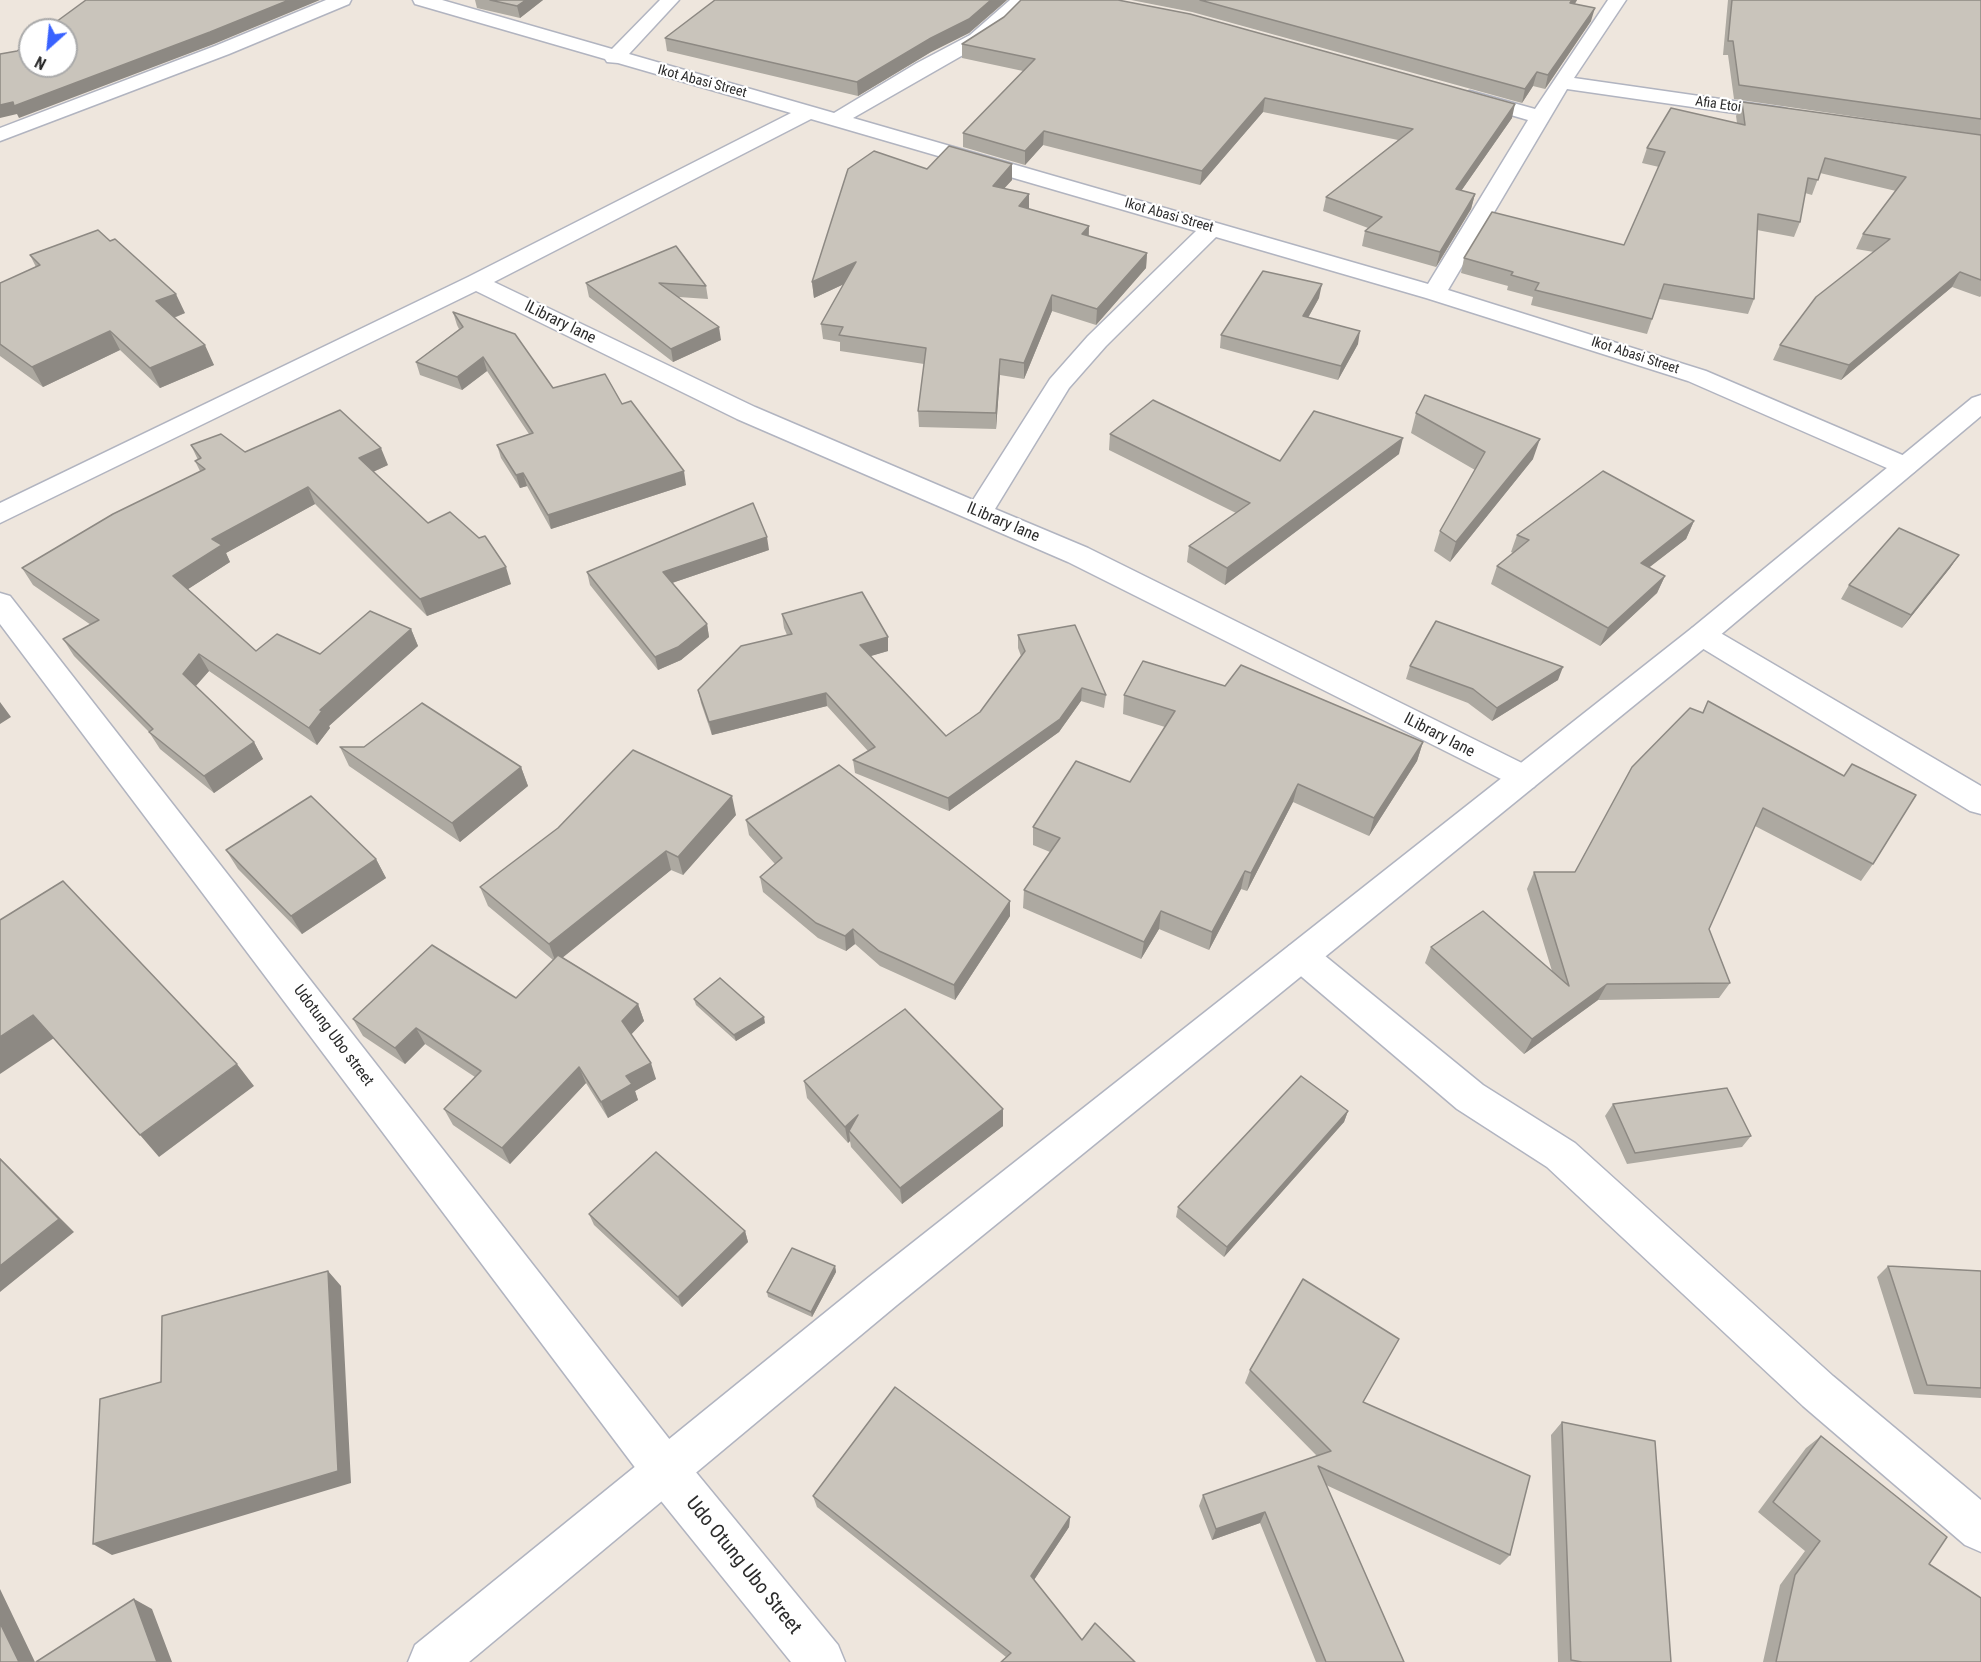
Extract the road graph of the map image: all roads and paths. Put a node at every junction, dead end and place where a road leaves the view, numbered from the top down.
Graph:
1 (342, 0) edge
2 (422, 0) edge
3 (670, 0) edge
4 (1021, 0) edge
5 (1617, 0) edge
6 (614, 58) junction
7 (1561, 82) junction
8 (1450, 92) edge
9 (811, 111) junction
10 (1540, 117) junction
11 (1806, 117) edge
12 (838, 119) junction
13 (0, 135) edge
14 (1212, 228) junction
15 (476, 282) junction
16 (1434, 293) junction
17 (1977, 411) edge
18 (1905, 466) junction
19 (979, 513) junction
20 (0, 514) edge
21 (0, 603) edge
22 (1701, 635) junction
23 (1523, 778) junction
24 (1981, 802) edge
25 (1301, 956) junction
26 (666, 1470) junction
27 (1981, 1529) edge
28 (432, 1662) edge
29 (821, 1662) edge

1 - 13 street
2 - 6 street, Ikot Abasi Street
3 - 6 street
4 - 12 street
5 - 7 street
6 - 9 street, Ikot Abasi Street
7 - 10 street
7 - 11 street, Afia Etoi
8 - 10 street
9 - 12 street, Ikot Abasi Street
9 - 15 street
10 - 16 street
12 - 14 street, Ikot Abasi Street
14 - 16 street, Ikot Abasi Street
14 - 19 street
15 - 19 street, lLibrary lane
15 - 20 street
16 - 18 street, Ikot Abasi Street
17 - 18 street
18 - 22 street
19 - 23 street, lLibrary lane
21 - 26 street, Udotung Ubo street
22 - 23 street
22 - 24 street
23 - 25 street
25 - 26 street
25 - 27 street
26 - 28 street
26 - 29 street, Udo Otung Ubo Street

